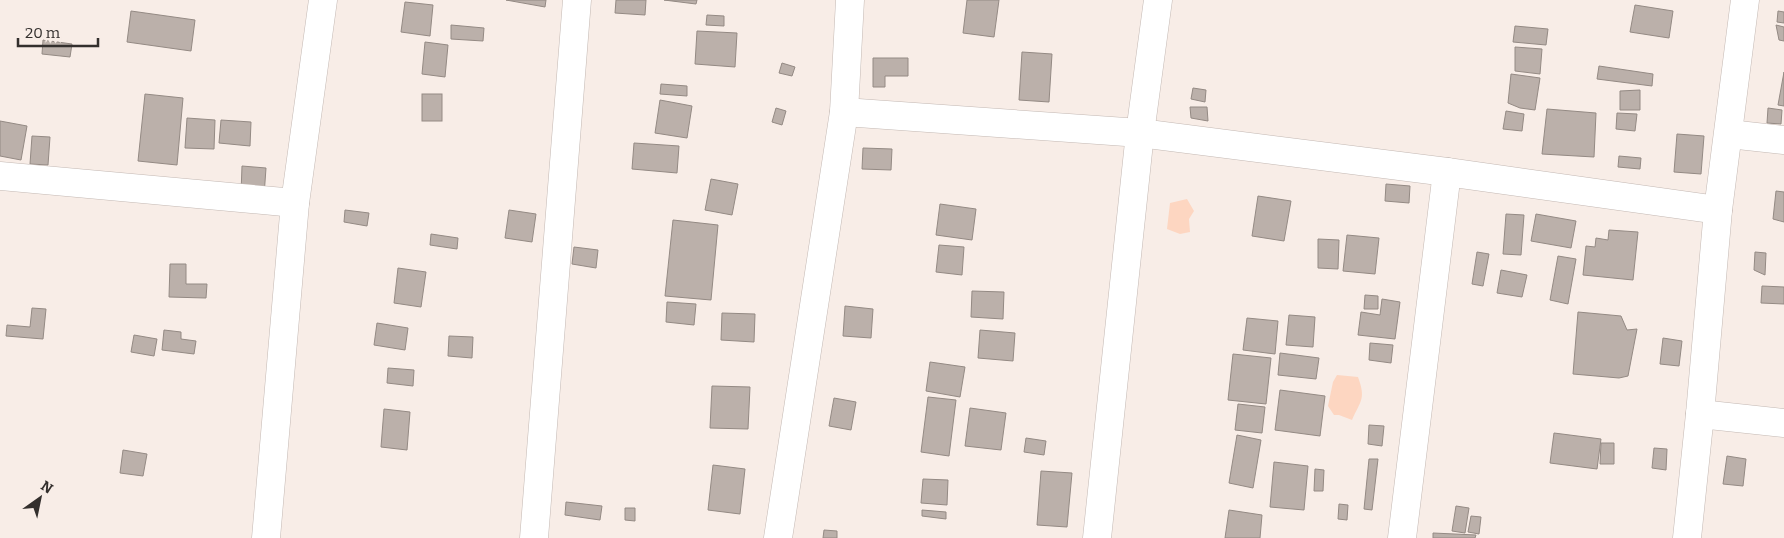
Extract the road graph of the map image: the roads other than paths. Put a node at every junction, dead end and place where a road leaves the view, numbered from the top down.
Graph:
1 (323, 0) edge
2 (577, 0) edge
3 (850, 0) edge
4 (1158, 0) edge
5 (1745, 0) edge
6 (844, 112) junction
7 (1140, 133) junction
8 (1729, 134) junction
9 (1784, 140) edge
10 (1447, 172) junction
11 (0, 176) edge
12 (295, 203) junction
13 (1718, 210) junction
14 (1700, 414) junction
15 (1784, 423) edge
16 (266, 538) edge
17 (534, 538) edge
18 (778, 538) edge
19 (1097, 538) edge
20 (1402, 538) edge
21 (1687, 538) edge

1 - 12 street
2 - 17 street
3 - 6 street
4 - 7 street
5 - 8 street
6 - 7 street
6 - 18 street
7 - 10 street
7 - 19 street
8 - 9 street
8 - 13 street
10 - 13 street
10 - 20 street
11 - 12 street
12 - 16 street
13 - 14 street
14 - 15 street
14 - 21 street

